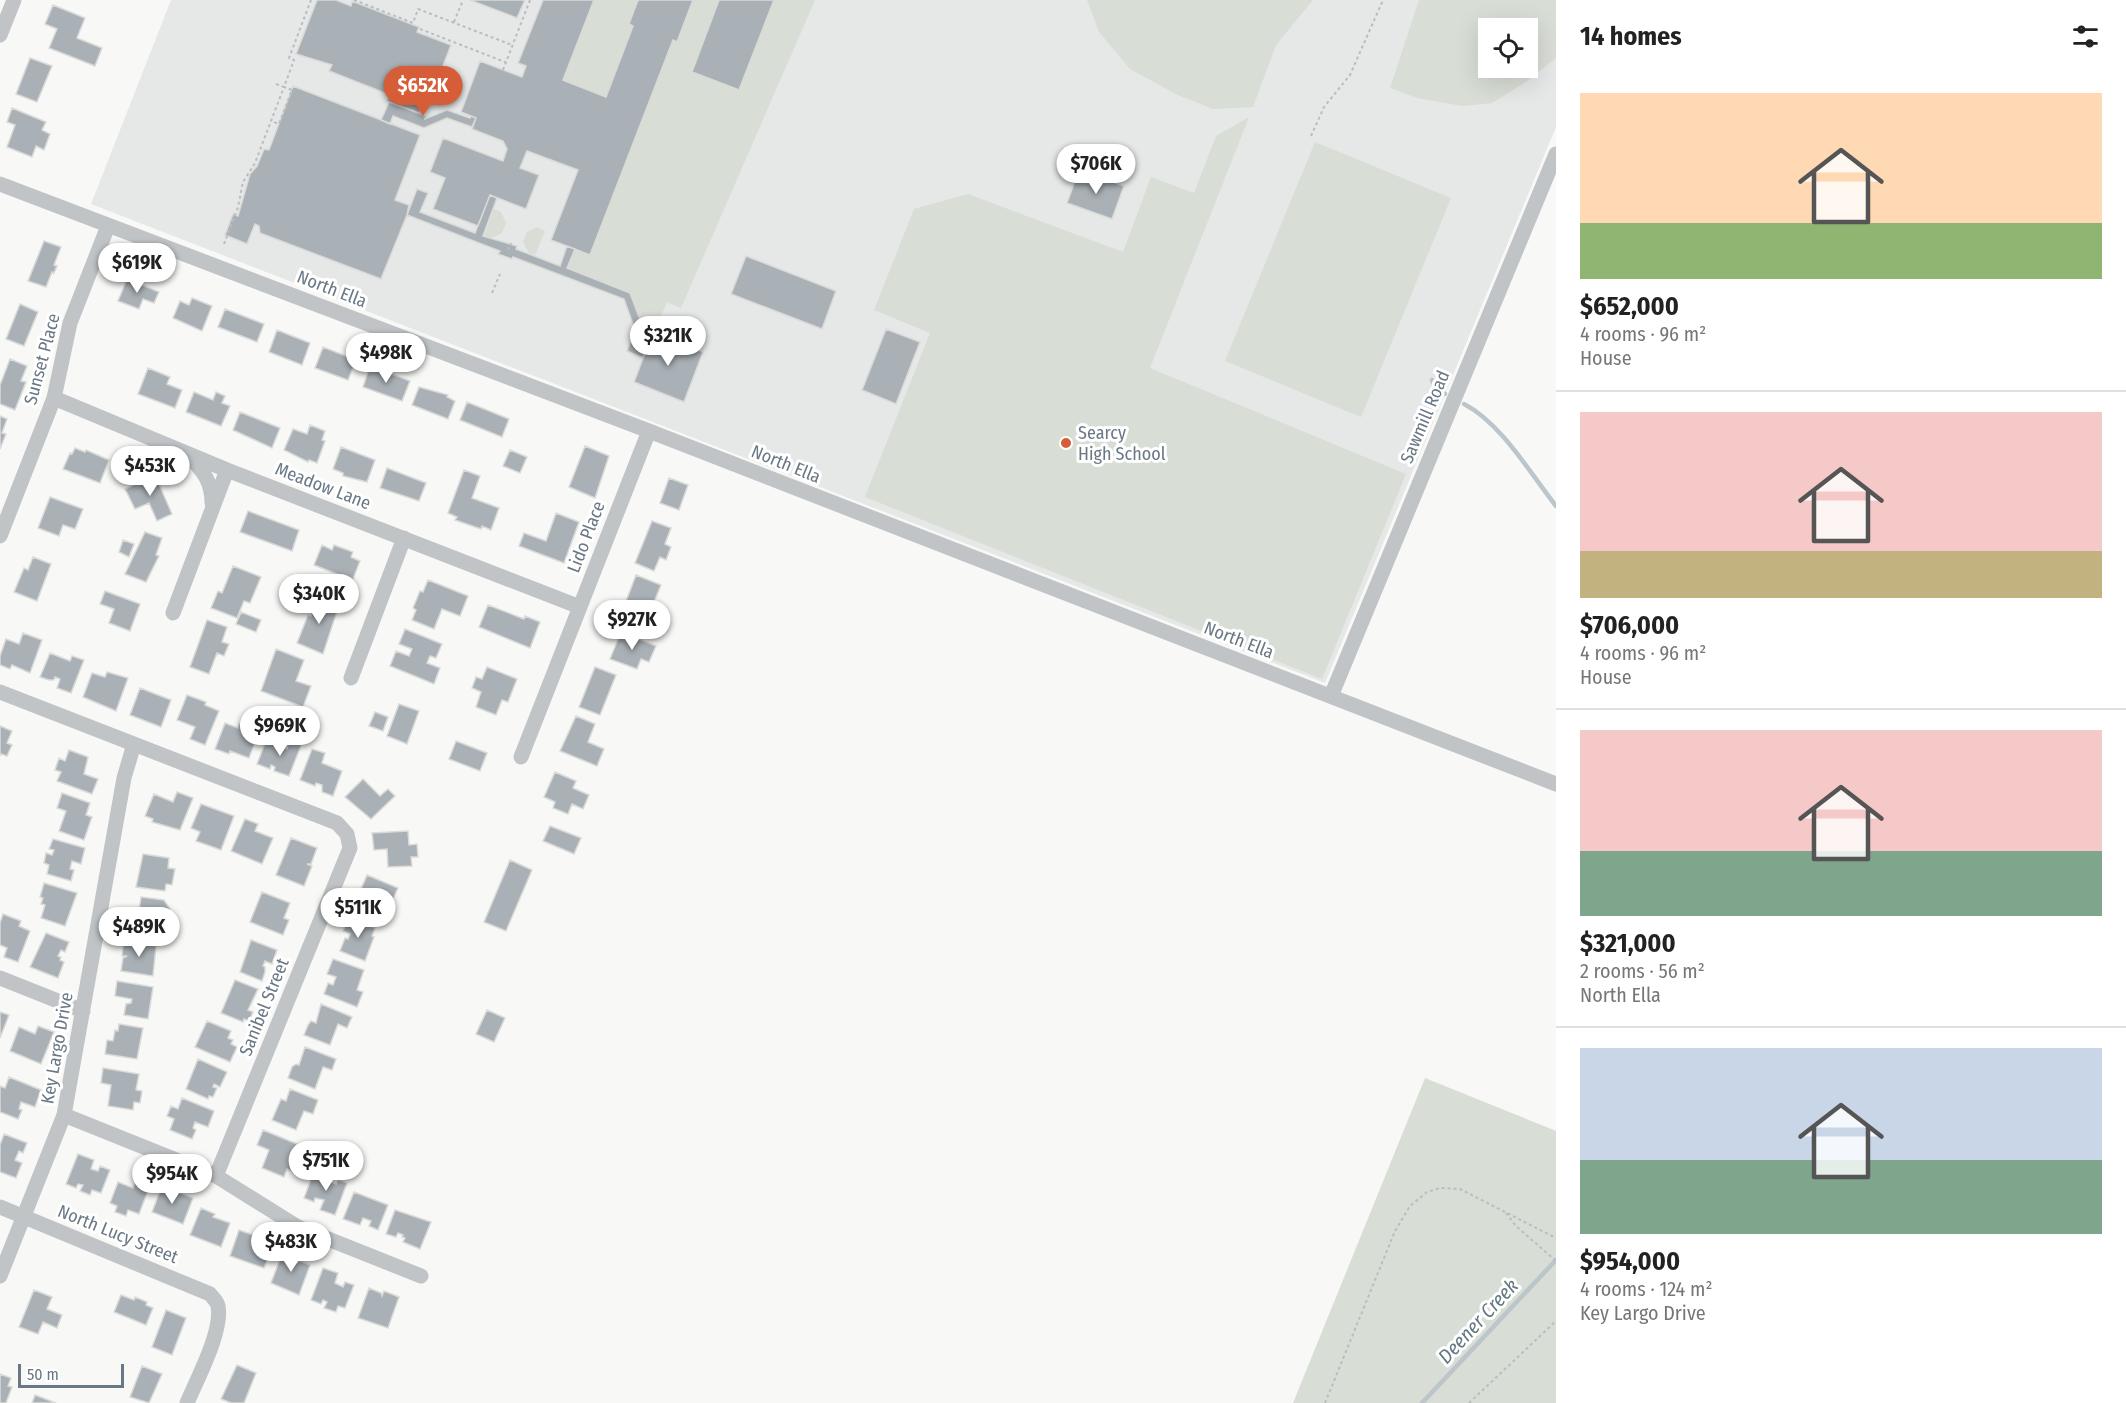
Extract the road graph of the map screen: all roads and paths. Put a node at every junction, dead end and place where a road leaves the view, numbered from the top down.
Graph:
1 (14, 0) edge
2 (311, 0) edge
3 (354, 0) edge
4 (463, 0) edge
5 (530, 0) edge
6 (1383, 0) edge
7 (360, 1) edge
8 (454, 22) junction
9 (420, 29) dead end
10 (0, 35) edge
11 (512, 45) junction
12 (505, 62) junction
13 (503, 70) dead end
14 (276, 84) dead end
15 (284, 87) junction
16 (271, 121) junction
17 (1311, 136) dead end
18 (1556, 154) edge
19 (0, 184) edge
20 (108, 226) junction
21 (511, 243) dead end
22 (224, 244) dead end
23 (508, 250) dead end
24 (500, 274) dead end
25 (492, 292) dead end
26 (54, 398) junction
27 (649, 431) junction
28 (184, 453) junction
29 (227, 470) junction
30 (212, 509) junction
31 (0, 536) edge
32 (404, 537) junction
33 (580, 607) junction
34 (173, 613) dead end
35 (351, 678) dead end
36 (0, 692) edge
37 (1331, 696) junction
38 (134, 744) junction
39 (521, 758) dead end
40 (1556, 784) edge
41 (0, 978) edge
42 (83, 1011) junction
43 (64, 1115) junction
44 (216, 1176) junction
45 (0, 1207) edge
46 (1506, 1213) junction
47 (25, 1217) junction
48 (1556, 1238) edge
49 (1556, 1261) edge
50 (0, 1276) edge
51 (421, 1276) dead end
52 (1556, 1321) edge
53 (187, 1403) edge
54 (1325, 1403) edge
55 (1469, 1403) edge

1 - 10 street
2 - 15 path
3 - 7 path
4 - 8 path
5 - 11 path
6 - 17 path
7 - 8 path
8 - 11 path
9 - 12 path
11 - 12 path
12 - 13 path
14 - 15 path
15 - 16 path
15 - 16 path
16 - 22 path
18 - 37 street, Sawmill Road
19 - 20 street, North Ella
20 - 26 street, Sunset Place
20 - 27 street, North Ella
21 - 23 path
24 - 25 path
26 - 28 street, Meadow Lane
26 - 31 street, Sunset Place
27 - 33 street, Lido Place
27 - 37 street, North Ella
28 - 29 street, Meadow Lane
28 - 30 street
29 - 30 street
29 - 32 street, Meadow Lane
30 - 34 street
32 - 33 street, Meadow Lane
32 - 35 street
33 - 39 street, Lido Place
36 - 38 street, Sanibel Street
37 - 40 street, North Ella
38 - 42 street, Key Largo Drive
38 - 44 street, Sanibel Street
41 - 42 street
42 - 43 street, Key Largo Drive
43 - 44 street, Key Largo Drive
43 - 47 street
44 - 51 street, Key Largo Drive
45 - 47 street, North Lucy Street
46 - 48 path
46 - 49 path
46 - 54 path
47 - 50 street
47 - 53 street, North Lucy Street
52 - 55 path

